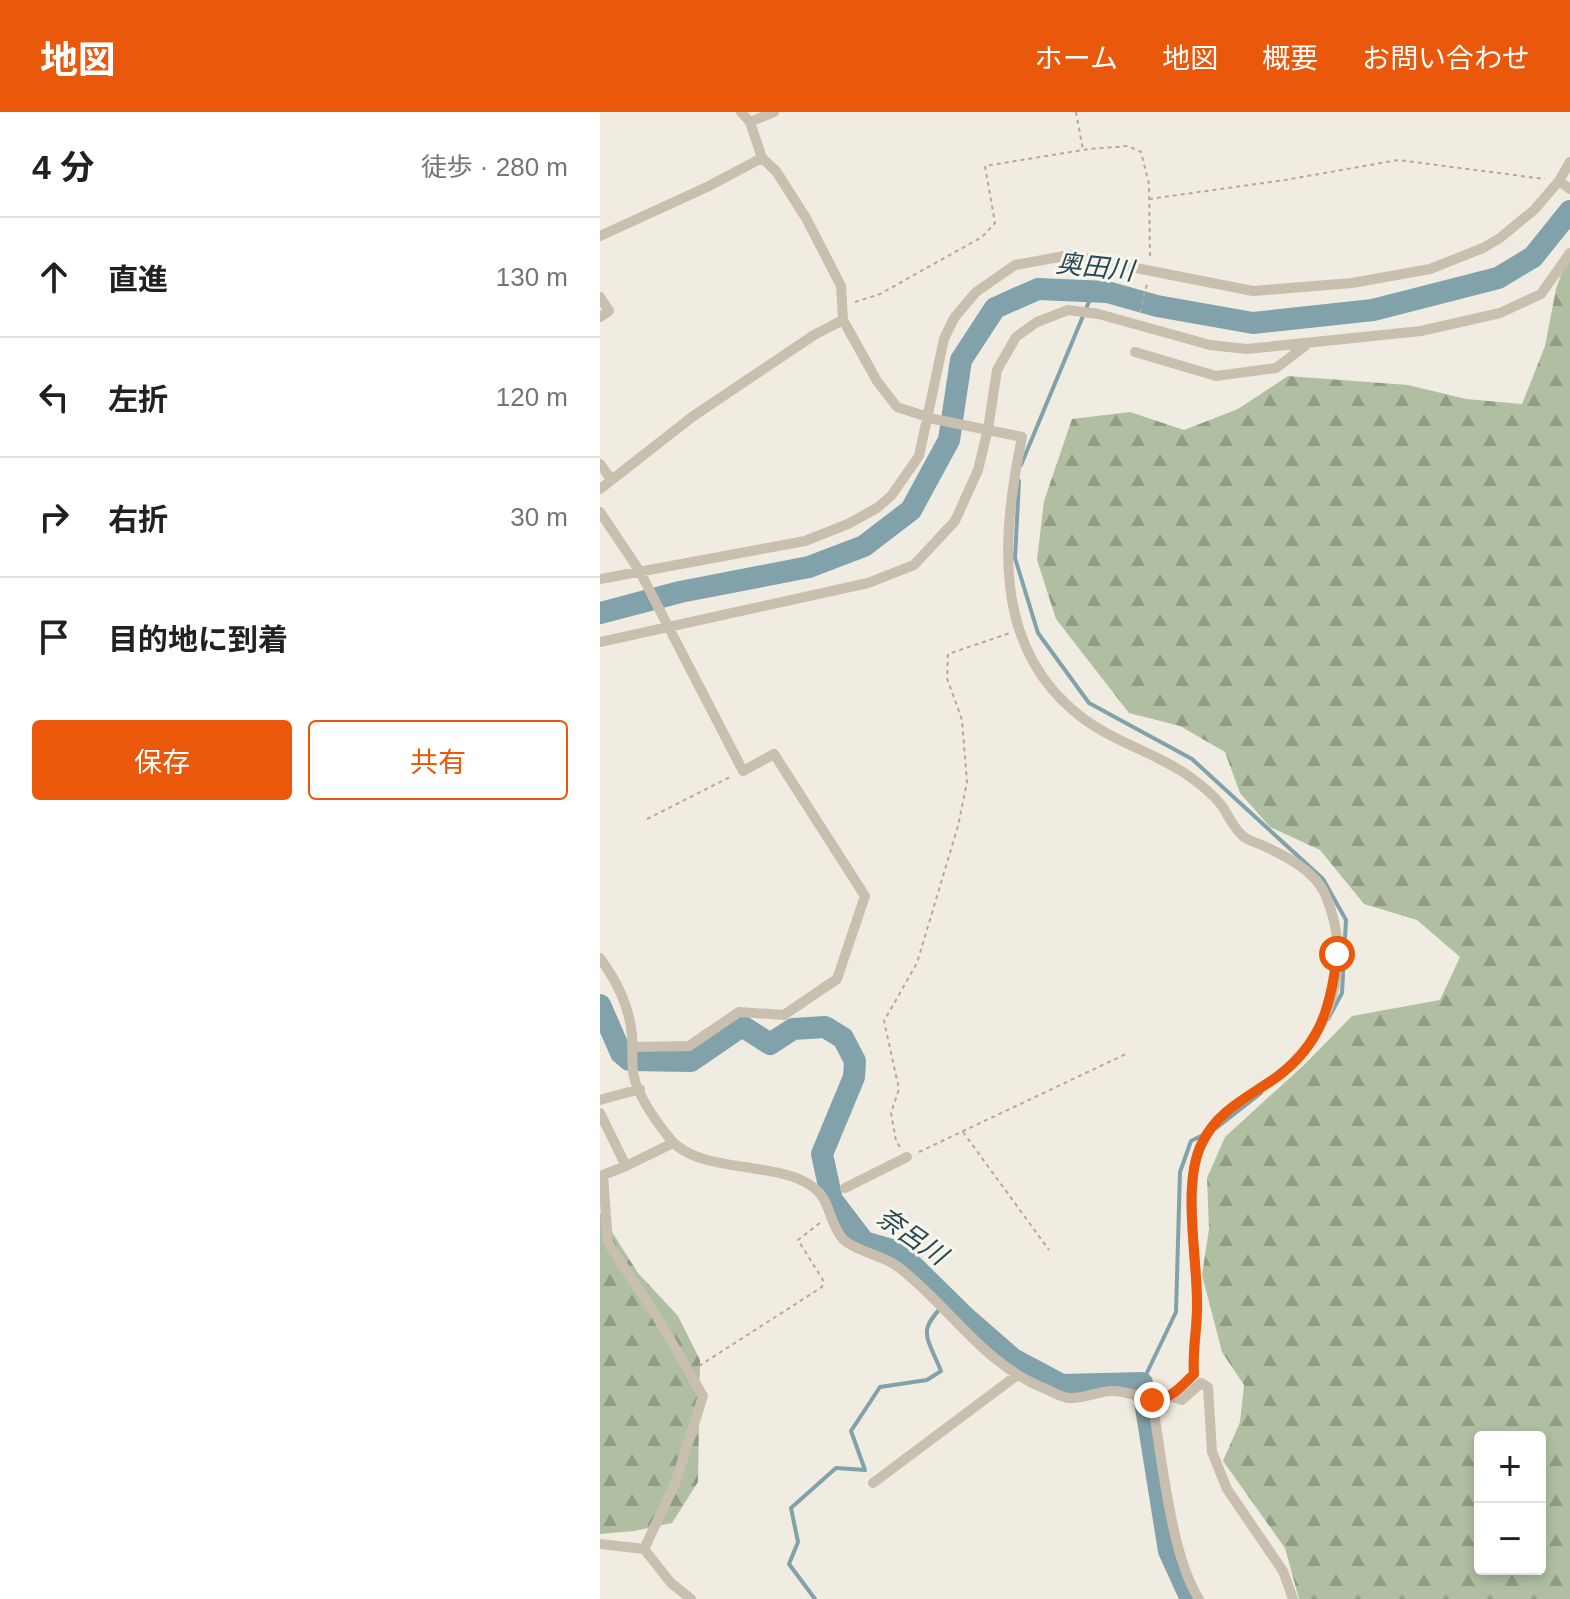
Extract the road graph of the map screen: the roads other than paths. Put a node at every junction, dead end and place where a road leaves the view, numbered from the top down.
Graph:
1 (741, 112) edge
2 (774, 112) edge
3 (750, 122) junction
4 (762, 158) junction
5 (1570, 162) edge
6 (1559, 181) junction
7 (1570, 189) edge
8 (600, 236) edge
9 (1570, 253) edge
10 (600, 297) edge
11 (600, 317) edge
12 (843, 320) junction
13 (1306, 345) junction
14 (1135, 352) dead end
15 (930, 418) junction
16 (982, 428) junction
17 (600, 464) edge
18 (611, 479) junction
19 (600, 489) edge
20 (600, 512) edge
21 (639, 570) junction
22 (600, 579) edge
23 (666, 622) junction
24 (600, 642) edge
25 (600, 958) edge
26 (633, 1051) junction
27 (640, 1089) junction
28 (600, 1100) edge
29 (600, 1113) edge
30 (673, 1143) junction
31 (907, 1157) road end
32 (626, 1166) junction
33 (845, 1188) dead end
34 (1016, 1376) junction
35 (1168, 1396) junction
36 (1152, 1400) junction
37 (873, 1483) dead end
38 (600, 1544) edge
39 (644, 1549) junction
40 (691, 1599) edge
41 (1199, 1599) edge
42 (1293, 1599) edge

1 - 3 street
2 - 3 street
3 - 4 street
4 - 8 street
4 - 12 street
5 - 6 street
6 - 7 street
6 - 15 street
9 - 13 street
10 - 11 street
12 - 15 street
12 - 18 street
13 - 14 street
13 - 16 street
15 - 16 street
15 - 21 street
16 - 23 street
16 - 35 street
17 - 18 street
18 - 19 street
20 - 21 street
21 - 22 street
21 - 23 street
23 - 24 street
23 - 26 street
25 - 26 street
26 - 27 street
27 - 28 street
27 - 30 street
29 - 32 street
30 - 32 street
30 - 34 street
31 - 33 street
32 - 39 street
34 - 36 street
34 - 37 street
35 - 36 street
35 - 42 street
36 - 41 street
38 - 39 street
39 - 40 street

